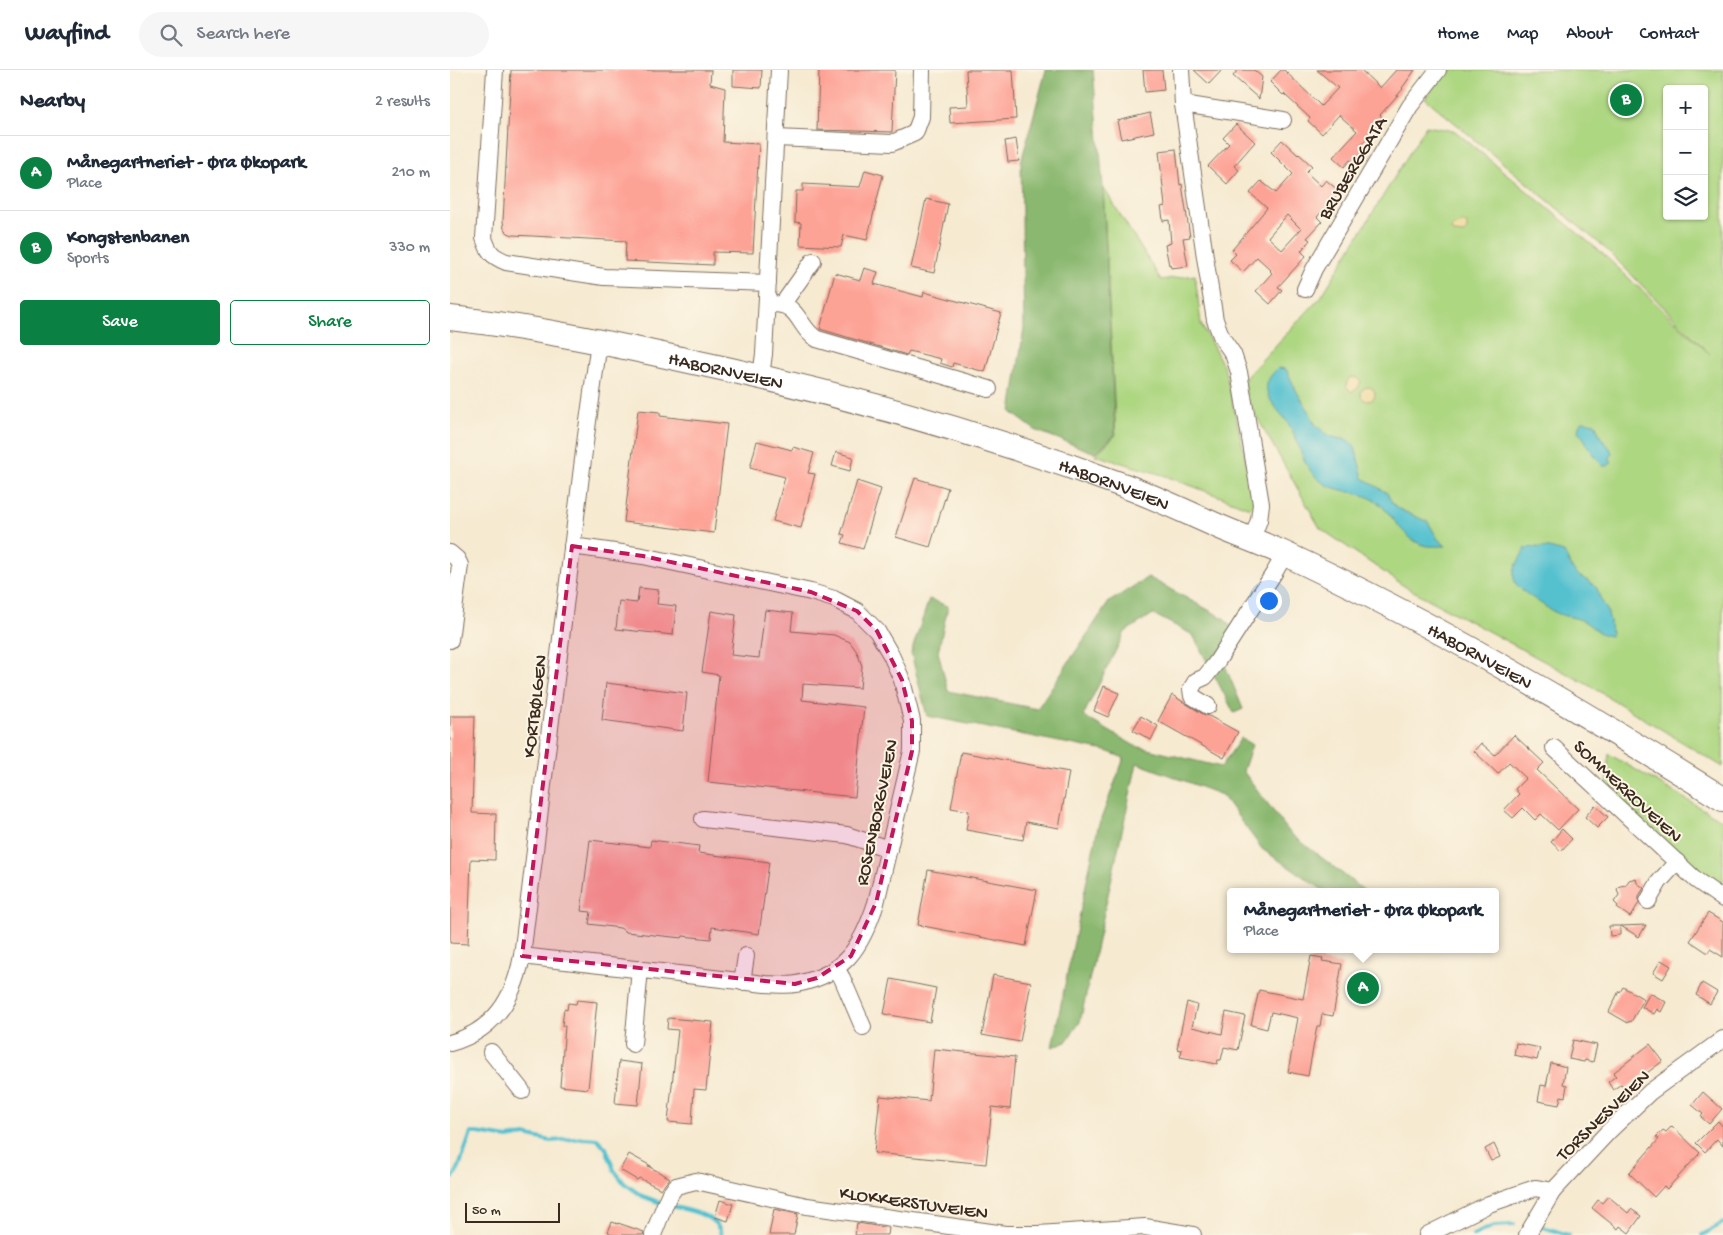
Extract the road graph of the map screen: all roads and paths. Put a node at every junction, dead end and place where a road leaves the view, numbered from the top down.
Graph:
1 (495, 70) edge
2 (779, 70) edge
3 (922, 70) edge
4 (1181, 70) edge
5 (1438, 70) edge
6 (1183, 104) junction
7 (1283, 120) dead end
8 (776, 138) junction
9 (813, 261) dead end
10 (768, 283) junction
11 (1305, 288) dead end
12 (774, 304) junction
13 (450, 318) edge
14 (599, 342) junction
15 (761, 376) junction
16 (989, 389) dead end
17 (1252, 539) junction
18 (572, 546) junction
19 (450, 553) edge
20 (1285, 554) junction
21 (453, 594) edge
22 (450, 640) edge
23 (1208, 706) dead end
24 (1554, 748) dead end
25 (1723, 799) edge
26 (704, 819) dead end
27 (889, 849) junction
28 (1677, 862) junction
29 (1723, 898) edge
30 (1648, 900) dead end
31 (522, 956) junction
32 (746, 956) dead end
33 (836, 968) junction
34 (640, 970) junction
35 (742, 982) junction
36 (863, 1027) dead end
37 (1723, 1039) edge
38 (450, 1043) edge
39 (633, 1044) dead end
40 (491, 1052) dead end
41 (522, 1091) dead end
42 (1553, 1191) junction
43 (954, 1231) edge
44 (653, 1235) edge
45 (1193, 1235) edge
46 (1427, 1235) edge
47 (1527, 1235) edge

1 - 10 street
2 - 8 street
3 - 8 street
4 - 6 street
5 - 11 street, BRUBERGGATA
6 - 7 street
6 - 17 street
8 - 10 street
9 - 12 street
10 - 12 street
12 - 15 street
12 - 16 street
13 - 14 highway, HABORNVEIEN
14 - 15 highway, HABORNVEIEN
14 - 18 street, KORTBØLGEN
15 - 17 highway, HABORNVEIEN
17 - 20 highway, HABORNVEIEN
18 - 27 street, ROSENBORGVEIEN
18 - 31 street, KORTBØLGEN
19 - 21 street
20 - 23 street
20 - 25 highway, HABORNVEIEN
21 - 22 street
24 - 28 street, SOMMERROVEIEN
26 - 27 street
27 - 33 street, ROSENBORGVEIEN
28 - 29 street, SOMMERROVEIEN
28 - 30 street, SOMMERROVEIEN
31 - 34 street, ROSENBORGVEIEN
31 - 38 street, KORTBØLGEN
32 - 35 street
33 - 35 street, ROSENBORGVEIEN
33 - 36 street
34 - 35 street, ROSENBORGVEIEN
34 - 39 street
37 - 42 street, TORSNESVEIEN
40 - 41 street
42 - 46 street
42 - 47 street, TORSNESVEIEN
43 - 44 street, KLOKKERSTUVEIEN
43 - 45 street, KLOKKERSTUVEIEN

